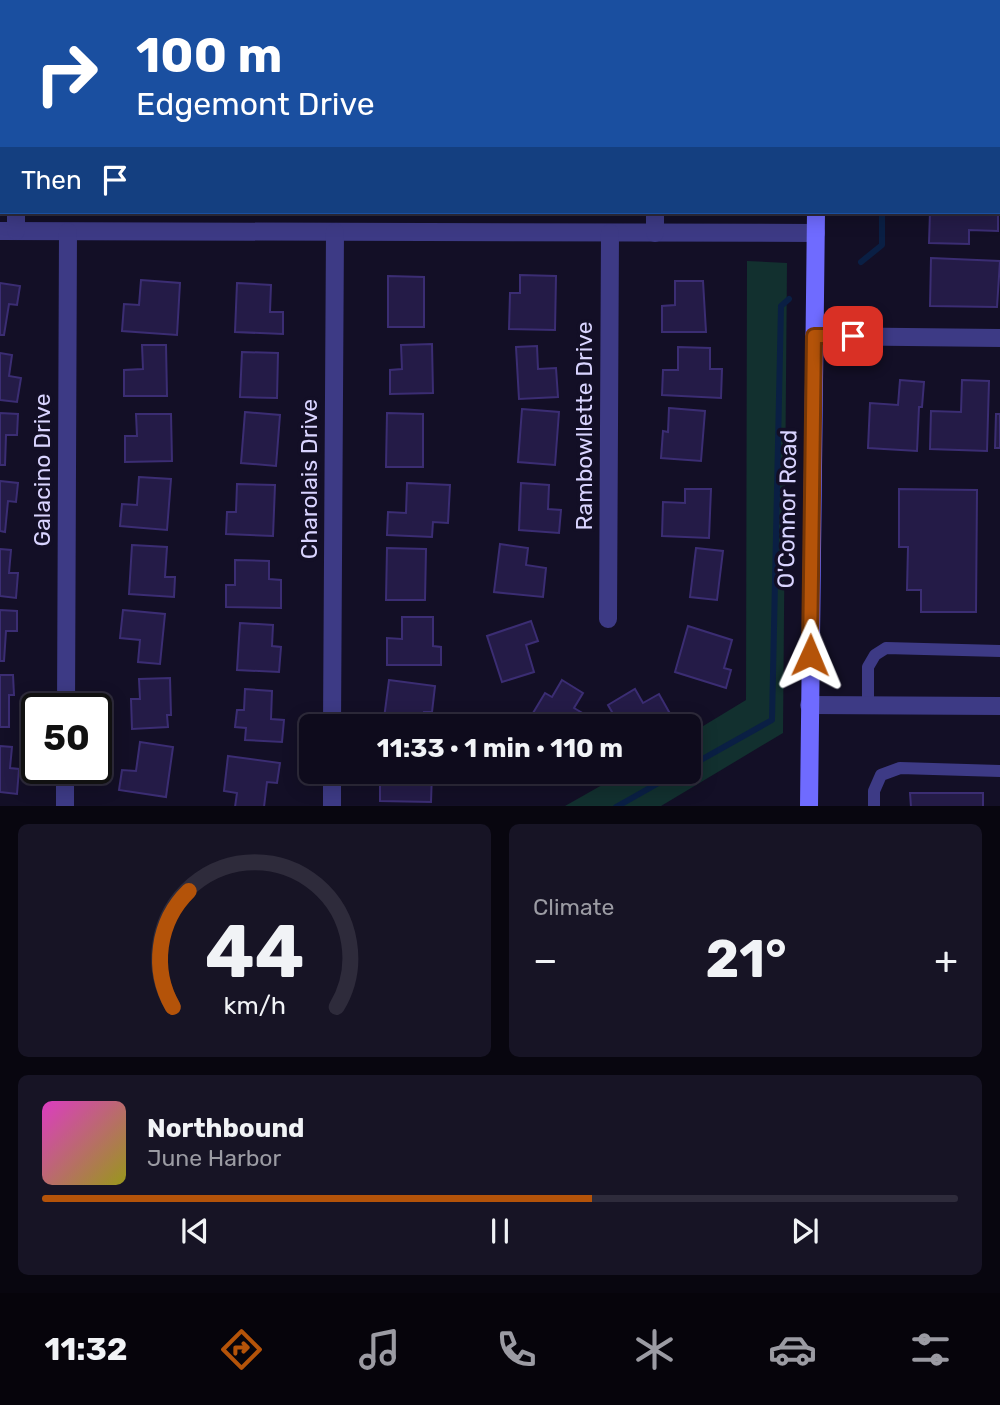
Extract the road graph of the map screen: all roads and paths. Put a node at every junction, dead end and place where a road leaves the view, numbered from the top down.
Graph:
1 (15, 214) edge
2 (655, 214) edge
3 (816, 214) edge
4 (8, 231) edge
5 (68, 232) junction
6 (335, 232) junction
7 (610, 233) junction
8 (655, 233) junction
9 (816, 233) junction
10 (814, 336) junction
11 (1000, 338) edge
12 (608, 619) dead end
13 (1000, 651) edge
14 (66, 693) edge
15 (809, 705) junction
16 (868, 706) junction
17 (1000, 706) edge
18 (332, 714) edge
19 (1000, 771) edge
20 (65, 784) edge
21 (332, 784) edge
22 (65, 806) edge
23 (332, 806) edge
24 (809, 806) edge
25 (874, 806) edge

1 - 4 street
2 - 8 street
3 - 9 main road, O'Connor Road
4 - 5 street
5 - 6 street
5 - 14 street, Galacino Drive
6 - 7 street
6 - 18 street, Charolais Drive
7 - 8 street
7 - 12 street, Rambowllette Drive
8 - 9 street
9 - 10 main road, O'Connor Road
10 - 11 street
10 - 15 main road, O'Connor Road
13 - 16 lane
15 - 16 street
15 - 24 main road, O'Connor Road
16 - 17 street
19 - 25 lane
20 - 22 street
21 - 23 street

